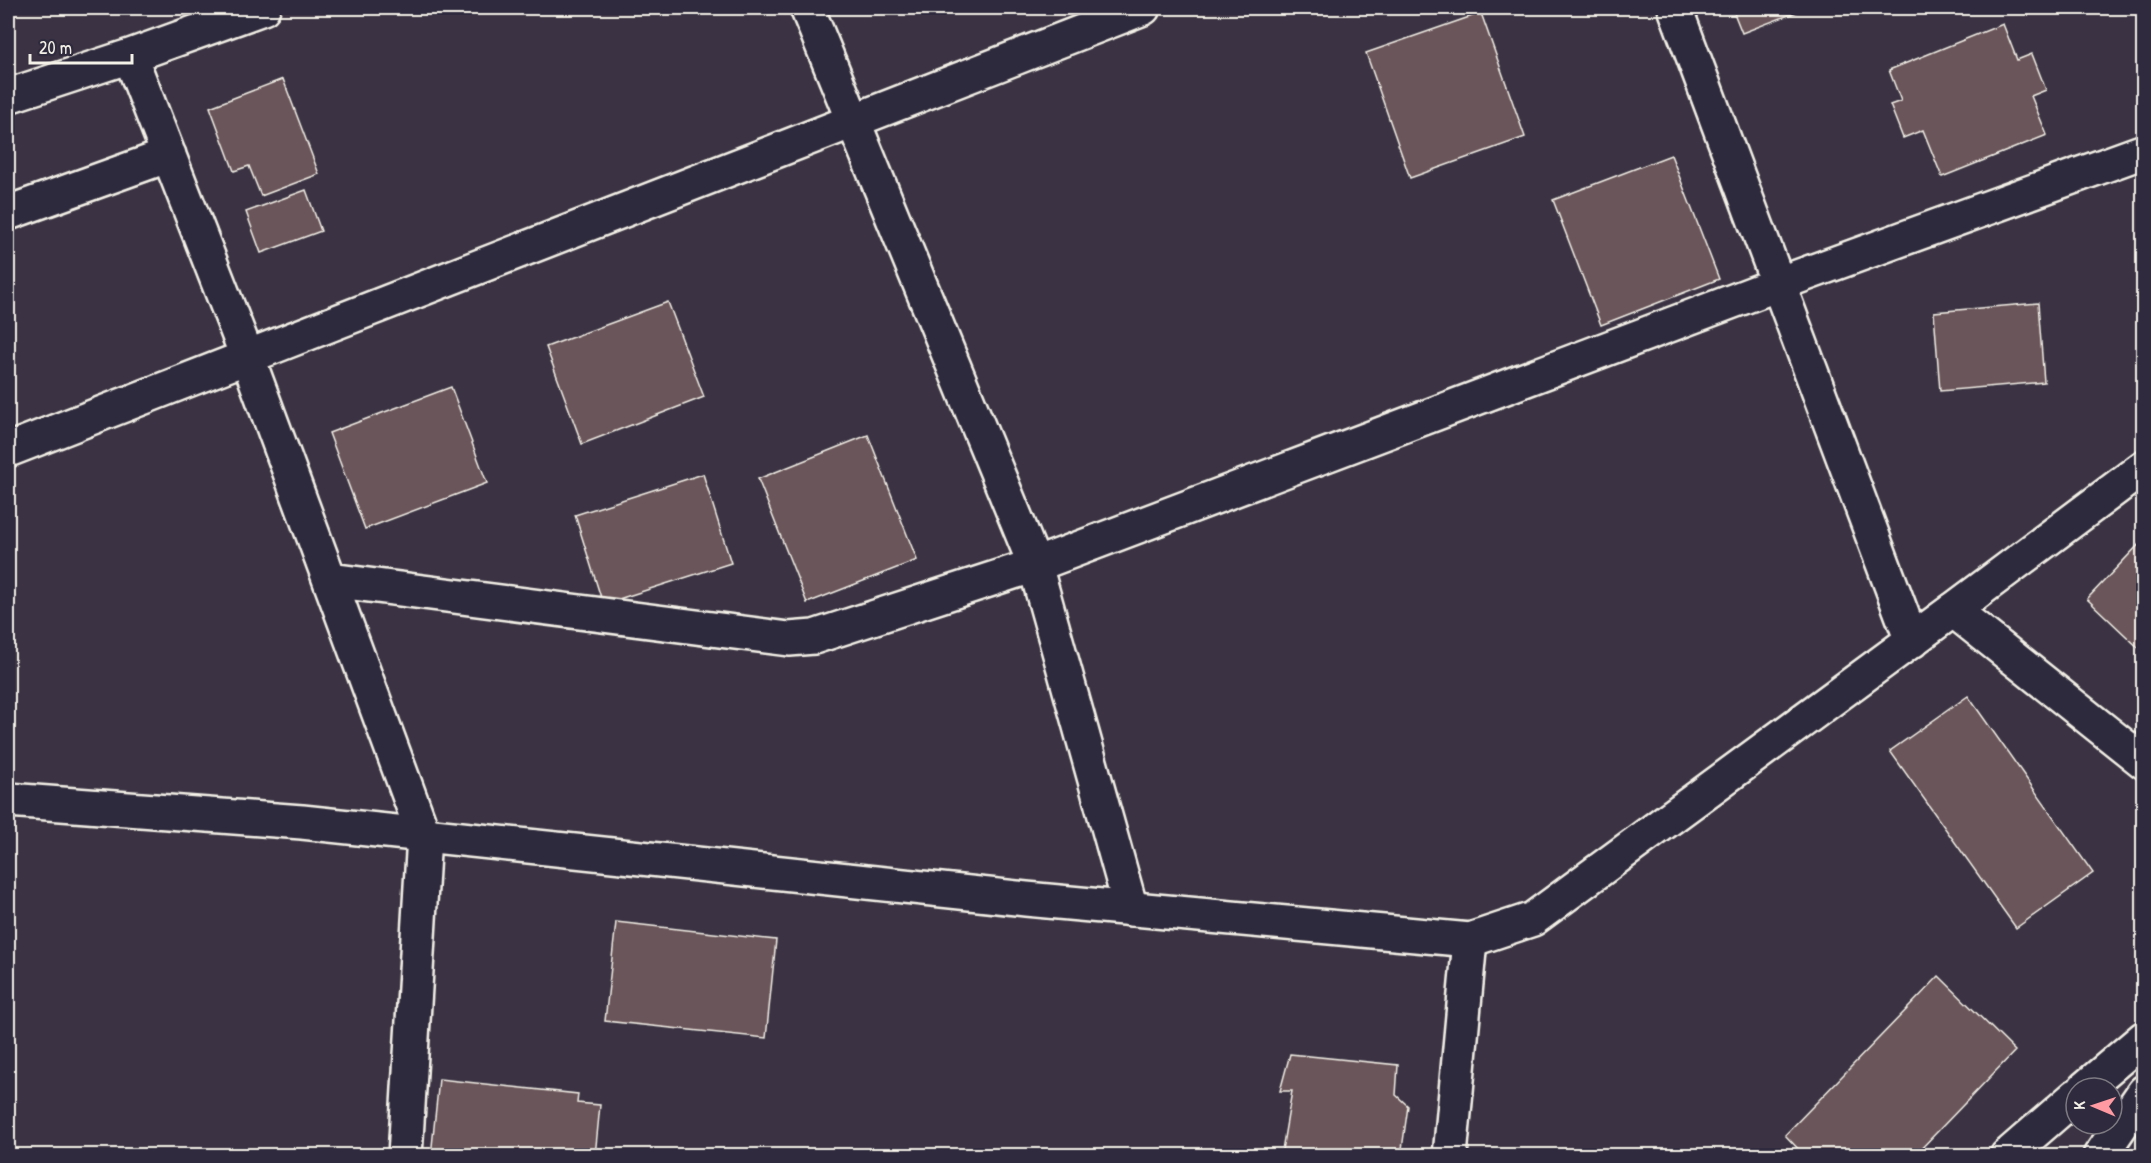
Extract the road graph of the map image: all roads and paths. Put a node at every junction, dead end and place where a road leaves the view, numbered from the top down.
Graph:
1 (263, 8) edge
2 (807, 8) edge
3 (1143, 8) edge
4 (1675, 8) edge
5 (130, 56) junction
6 (8, 96) edge
7 (853, 120) junction
8 (2144, 151) edge
9 (169, 155) junction
10 (8, 213) edge
11 (1778, 284) junction
12 (246, 356) junction
13 (8, 450) edge
14 (2144, 467) edge
15 (1035, 565) junction
16 (330, 580) junction
17 (1953, 610) junction
18 (1912, 641) junction
19 (2144, 762) edge
20 (8, 800) edge
21 (424, 836) junction
22 (1131, 909) junction
23 (1470, 940) junction
24 (2144, 1038) edge
25 (2099, 1076) edge
26 (2144, 1092) edge
27 (2064, 1106) edge
28 (405, 1155) edge
29 (1450, 1155) edge
30 (2007, 1155) edge
31 (2100, 1155) edge

1 - 5 street
2 - 7 street
3 - 7 street
4 - 11 street
5 - 6 street
5 - 9 street
7 - 12 street
7 - 15 street
8 - 11 street
9 - 10 street
9 - 12 street
11 - 15 street
11 - 18 street
12 - 13 street
12 - 16 street
14 - 17 street
15 - 16 street
15 - 22 street
16 - 21 street
17 - 18 street
17 - 19 street
18 - 23 street
20 - 21 street
21 - 22 street
21 - 28 street
22 - 23 street
23 - 29 street
24 - 25 street
26 - 31 street
27 - 30 street

